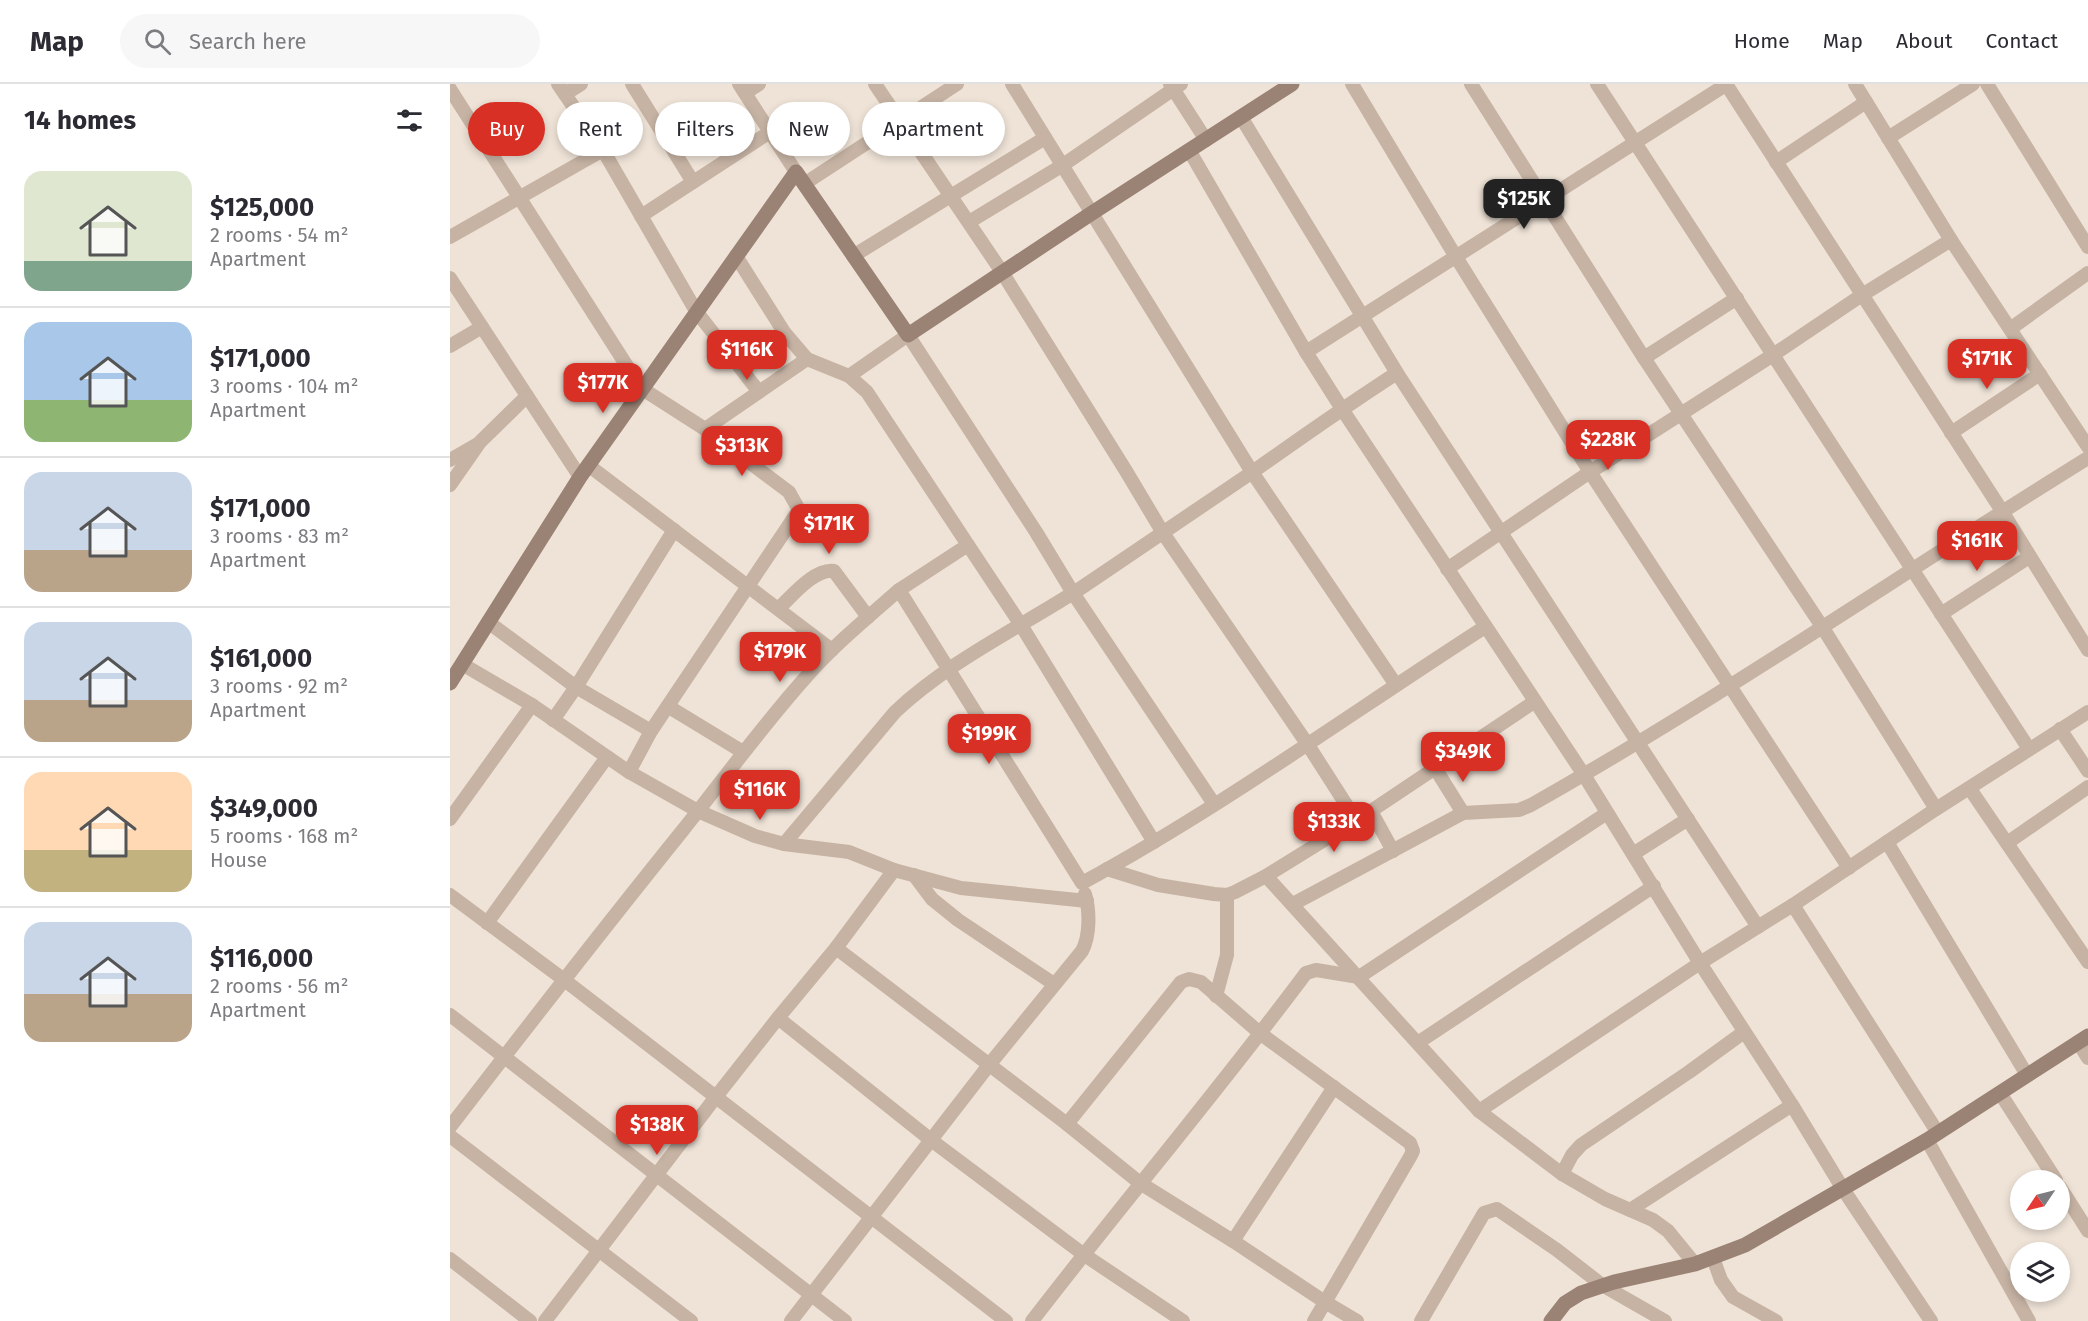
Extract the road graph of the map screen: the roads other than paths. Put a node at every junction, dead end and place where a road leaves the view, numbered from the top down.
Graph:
1 (581, 84) edge
2 (632, 84) edge
3 (759, 84) edge
4 (875, 84) edge
5 (957, 84) edge
6 (1012, 84) edge
7 (1292, 84) edge
8 (1352, 84) edge
9 (1472, 84) edge
10 (1597, 84) edge
11 (1727, 84) edge
12 (1855, 84) edge
13 (1973, 84) edge
14 (1987, 84) edge
15 (1174, 86) edge
16 (450, 89) edge
17 (562, 89) edge
18 (742, 89) edge
19 (571, 102) edge
20 (888, 102) edge
21 (930, 102) edge
22 (1866, 102) junction
23 (1241, 117) junction
24 (767, 127) edge
25 (767, 134) edge
26 (1045, 138) junction
27 (1888, 138) junction
28 (1206, 140) junction
29 (1634, 142) junction
30 (862, 143) edge
31 (1190, 150) junction
32 (592, 156) edge
33 (606, 156) edge
34 (786, 156) edge
35 (924, 156) edge
36 (1776, 162) junction
37 (1062, 165) junction
38 (800, 178) junction
39 (693, 182) junction
40 (520, 196) junction
41 (951, 196) junction
42 (1543, 199) junction
43 (1092, 213) junction
44 (641, 216) junction
45 (969, 222) junction
46 (450, 237) edge
47 (1951, 240) junction
48 (2088, 247) edge
49 (736, 256) junction
50 (853, 256) junction
51 (1455, 257) junction
52 (1002, 272) junction
53 (2088, 273) edge
54 (450, 278) edge
55 (1862, 295) junction
56 (1737, 298) junction
57 (696, 311) junction
58 (1363, 315) junction
59 (482, 327) junction
60 (2010, 329) junction
61 (908, 335) junction
62 (450, 346) edge
63 (1306, 352) junction
64 (1773, 355) junction
65 (1644, 358) junction
66 (807, 359) junction
67 (1397, 373) junction
68 (2040, 374) junction
69 (849, 376) junction
70 (641, 388) junction
71 (759, 392) junction
72 (527, 396) junction
73 (1342, 409) junction
74 (1681, 414) junction
75 (705, 429) junction
76 (1951, 433) junction
77 (480, 442) junction
78 (2088, 447) edge
79 (2088, 458) edge
80 (450, 459) edge
81 (584, 471) junction
82 (1252, 472) junction
83 (1590, 472) junction
84 (450, 485) edge
85 (2002, 511) junction
86 (674, 530) junction
87 (1501, 532) junction
88 (1163, 533) junction
89 (968, 545) junction
90 (2029, 557) junction
91 (1447, 568) junction
92 (1911, 569) junction
93 (750, 586) junction
94 (899, 590) junction
95 (1073, 593) junction
96 (779, 608) junction
97 (1941, 614) junction
98 (867, 617) junction
99 (488, 622) junction
100 (1021, 625) junction
101 (1485, 627) junction
102 (1823, 628) junction
103 (832, 650) junction
104 (2088, 650) edge
105 (462, 664) junction
106 (948, 671) junction
107 (450, 683) edge
108 (1396, 685) junction
109 (576, 687) junction
110 (1730, 687) junction
111 (1534, 702) junction
112 (532, 705) junction
113 (669, 707) junction
114 (2088, 712) edge
115 (553, 720) junction
116 (2060, 729) junction
117 (651, 731) junction
118 (1639, 741) junction
119 (1308, 745) junction
120 (2029, 749) junction
121 (743, 752) junction
122 (607, 757) junction
123 (1436, 768) junction
124 (2088, 771) edge
125 (629, 772) junction
126 (1584, 775) junction
127 (2088, 788) edge
128 (1970, 789) junction
129 (1214, 804) junction
130 (1936, 809) junction
131 (698, 811) junction
132 (1371, 811) junction
133 (1463, 813) junction
134 (1607, 813) junction
135 (450, 819) edge
136 (1688, 819) junction
137 (1356, 820) junction
138 (1154, 842) junction
139 (1887, 842) junction
140 (2007, 843) junction
141 (784, 844) junction
142 (1392, 851) junction
143 (1633, 854) junction
144 (1849, 868) junction
145 (1107, 869) junction
146 (894, 870) junction
147 (914, 875) junction
148 (1266, 876) junction
149 (1082, 883) junction
150 (1654, 886) junction
151 (450, 895) edge
152 (1227, 895) junction
153 (1087, 901) junction
154 (1293, 904) junction
155 (1793, 905) junction
156 (487, 923) junction
157 (1758, 927) junction
158 (836, 948) junction
159 (2088, 962) edge
160 (1700, 963) junction
161 (1359, 977) junction
162 (563, 979) junction
163 (1054, 984) junction
164 (1216, 996) junction
165 (450, 1016) edge
166 (777, 1018) junction
167 (1744, 1032) junction
168 (1261, 1034) junction
169 (2083, 1039) edge
170 (1419, 1042) junction
171 (503, 1057) junction
172 (2088, 1058) edge
173 (989, 1065) junction
174 (2027, 1075) junction
175 (1334, 1087) junction
176 (2000, 1093) junction
177 (715, 1098) junction
178 (1792, 1105) junction
179 (1479, 1111) junction
180 (1067, 1124) junction
181 (450, 1126) edge
182 (450, 1136) edge
183 (1932, 1136) junction
184 (931, 1140) junction
185 (2050, 1170) edge
186 (1562, 1174) junction
187 (657, 1176) junction
188 (1140, 1183) junction
189 (1843, 1189) junction
190 (2070, 1203) edge
191 (1630, 1210) junction
192 (872, 1218) junction
193 (2088, 1231) edge
194 (1233, 1241) junction
195 (600, 1251) junction
196 (1083, 1254) junction
197 (1713, 1258) junction
198 (450, 1259) edge
199 (1695, 1264) junction
200 (1602, 1285) junction
201 (811, 1295) junction
202 (1325, 1302) junction
203 (530, 1321) edge
204 (545, 1321) edge
205 (691, 1321) edge
206 (791, 1321) edge
207 (845, 1321) edge
208 (1006, 1321) edge
209 (1032, 1321) edge
210 (1183, 1321) edge
211 (1314, 1321) edge
212 (1357, 1321) edge
213 (1421, 1321) edge
214 (1551, 1321) edge
215 (1665, 1321) edge
216 (1776, 1321) edge
217 (1931, 1321) edge
218 (2029, 1321) edge

1 - 17 street
2 - 39 street
3 - 18 street
4 - 20 street
5 - 21 street
6 - 26 street
7 - 23 street
8 - 51 street
9 - 42 street
10 - 29 street
11 - 29 street
11 - 36 street
12 - 22 street
13 - 27 street
14 - 48 street
15 - 28 street
15 - 37 street
16 - 40 street
17 - 19 street
18 - 24 street
22 - 27 street
22 - 36 street
23 - 28 street
23 - 58 street
25 - 39 street
26 - 37 street
26 - 41 street
27 - 47 street
28 - 31 street
29 - 42 street
29 - 56 street
30 - 38 street
31 - 43 street
31 - 63 street
32 - 40 street
33 - 44 street
34 - 38 street
35 - 41 street
36 - 55 street
37 - 43 street
37 - 45 street
38 - 49 street
38 - 50 street
39 - 44 street
40 - 46 street
40 - 70 street
41 - 45 street
41 - 50 street
42 - 51 street
42 - 65 street
43 - 52 street
43 - 82 street
44 - 57 street
45 - 52 street
47 - 55 street
47 - 60 street
49 - 57 street
49 - 66 street
50 - 61 street
51 - 58 street
51 - 83 street
52 - 61 street
52 - 88 street
53 - 60 street
54 - 59 street
55 - 64 street
55 - 76 street
56 - 64 street
56 - 65 street
57 - 70 street
57 - 71 street
58 - 63 street
58 - 67 street
59 - 62 street
59 - 72 street
60 - 68 street
61 - 69 street
61 - 95 street
63 - 73 street
64 - 74 street
64 - 92 street
65 - 74 street
66 - 69 street
66 - 71 street
67 - 73 street
67 - 87 street
68 - 76 street
68 - 78 street
69 - 89 street
70 - 75 street
70 - 81 street
71 - 75 street
72 - 77 street
72 - 81 street
73 - 82 street
73 - 91 street
74 - 83 street
74 - 102 street
75 - 93 street
76 - 85 street
77 - 80 street
77 - 84 street
79 - 85 street
81 - 86 street
81 - 99 street
82 - 88 street
82 - 108 street
83 - 87 street
83 - 110 street
85 - 90 street
85 - 92 street
86 - 93 street
86 - 109 street
87 - 91 street
87 - 118 street
88 - 95 street
88 - 119 street
89 - 94 street
89 - 100 street
90 - 97 street
90 - 104 street
91 - 101 street
92 - 97 street
92 - 102 street
93 - 96 street
93 - 113 street
94 - 98 street
94 - 106 street
95 - 100 street
95 - 129 street
96 - 98 street
96 - 103 street
97 - 120 street
98 - 103 street
99 - 105 street
99 - 109 street
100 - 106 street
100 - 138 street
101 - 108 street
101 - 111 street
102 - 110 street
102 - 130 street
103 - 121 street
105 - 107 street
105 - 112 street
106 - 141 street
106 - 149 street
108 - 119 street
109 - 115 street
109 - 117 street
110 - 118 street
110 - 144 street
111 - 123 street
111 - 126 street
112 - 115 street
112 - 135 street
113 - 117 street
113 - 121 street
114 - 116 street
115 - 122 street
116 - 120 street
116 - 124 street
117 - 125 street
118 - 126 street
118 - 136 street
119 - 129 street
119 - 137 street
120 - 128 street
121 - 131 street
122 - 125 street
122 - 156 street
123 - 132 street
123 - 133 street
125 - 131 street
126 - 133 street
126 - 134 street
127 - 140 street
128 - 130 street
128 - 140 street
129 - 138 street
130 - 139 street
131 - 141 street
131 - 162 street
132 - 137 street
132 - 142 street
133 - 142 street
134 - 143 street
134 - 161 street
136 - 143 street
136 - 157 street
137 - 148 street
138 - 145 street
139 - 144 street
139 - 174 street
140 - 159 street
141 - 146 street
142 - 154 street
143 - 150 street
144 - 155 street
145 - 149 street
145 - 152 street
146 - 147 street
146 - 158 street
147 - 153 street
147 - 163 street
148 - 152 street
148 - 154 street
149 - 153 street
150 - 160 street
150 - 170 street
151 - 156 street
152 - 164 street
153 - 163 street
154 - 161 street
155 - 157 street
155 - 183 street
156 - 162 street
157 - 160 street
158 - 166 street
158 - 173 street
160 - 167 street
160 - 179 street
161 - 168 street
161 - 170 street
162 - 171 street
162 - 177 street
163 - 173 street
164 - 168 street
164 - 180 street
165 - 171 street
166 - 177 street
166 - 184 street
167 - 178 street
167 - 186 street
168 - 175 street
168 - 188 street
169 - 172 street
169 - 174 street
170 - 179 street
171 - 181 street
171 - 187 street
173 - 180 street
173 - 184 street
174 - 176 street
175 - 194 street
175 - 202 street
176 - 183 street
176 - 185 street
177 - 187 street
177 - 192 street
178 - 189 street
178 - 191 street
179 - 186 street
180 - 188 street
182 - 195 street
183 - 189 street
183 - 218 street
184 - 192 street
184 - 196 street
186 - 191 street
187 - 195 street
187 - 201 street
188 - 194 street
188 - 196 street
189 - 197 street
189 - 217 street
190 - 193 street
191 - 199 street
192 - 201 street
192 - 208 street
194 - 202 street
195 - 204 street
195 - 205 street
196 - 209 street
196 - 210 street
197 - 199 street
197 - 216 street
198 - 203 street
199 - 200 street
200 - 213 street
200 - 214 street
200 - 215 street
201 - 206 street
201 - 207 street
202 - 211 street
202 - 212 street

